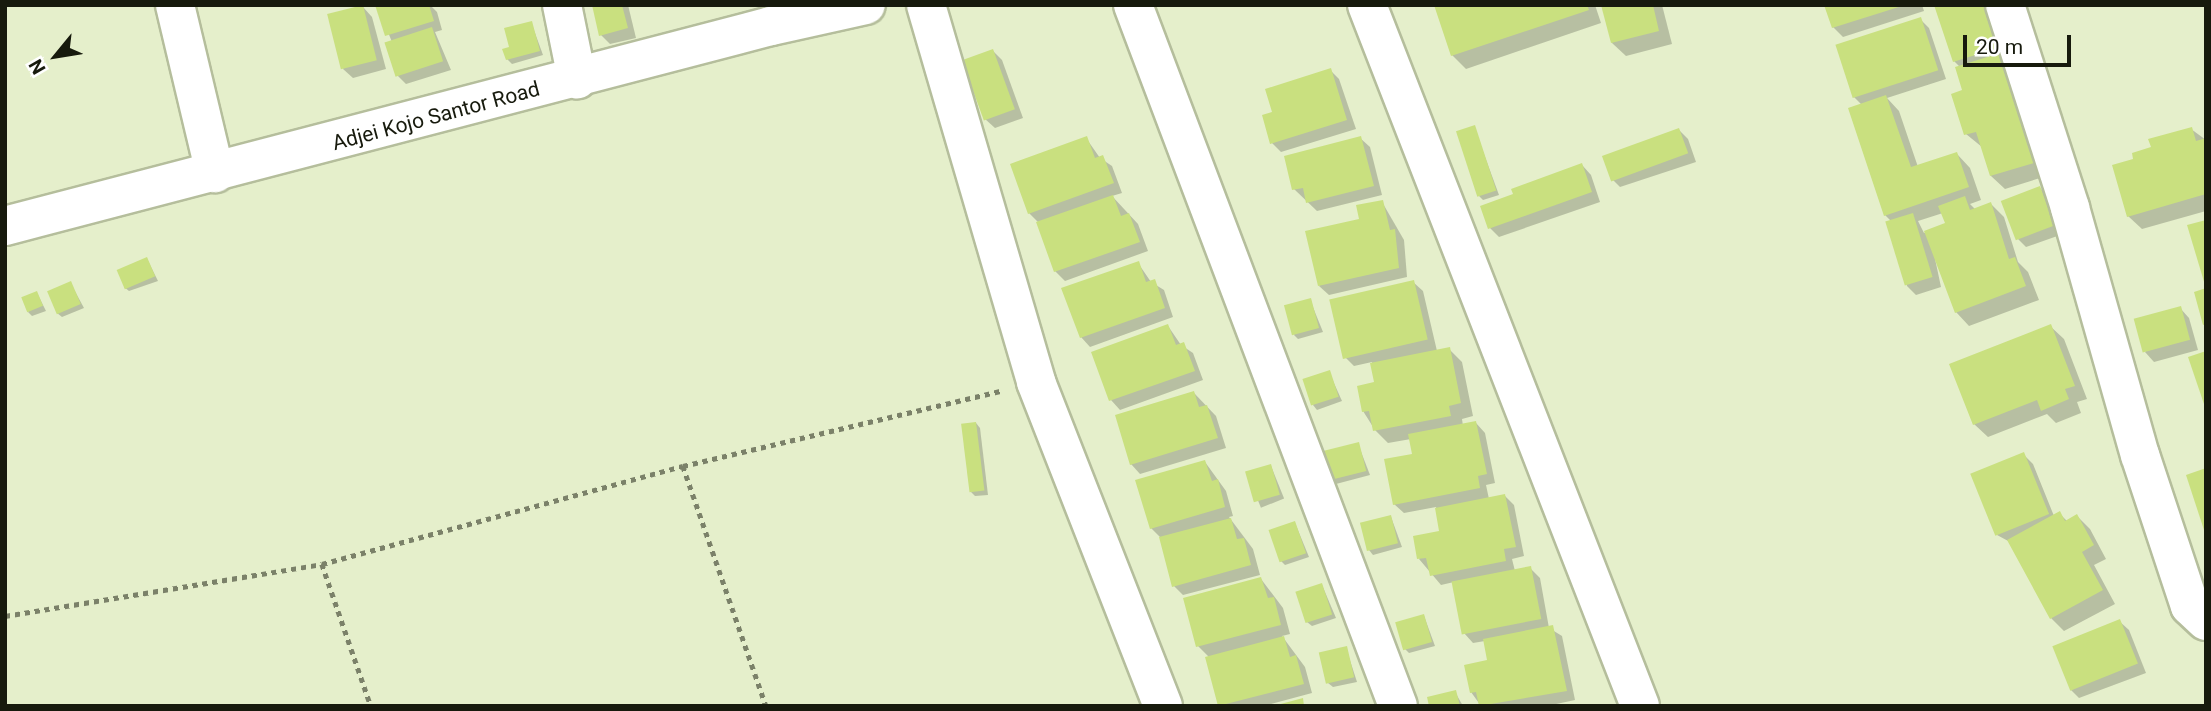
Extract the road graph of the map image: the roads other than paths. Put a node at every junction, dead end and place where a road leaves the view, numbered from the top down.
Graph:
1 (175, 5) edge
2 (562, 5) edge
3 (866, 5) edge
4 (926, 5) edge
5 (1133, 5) edge
6 (1367, 5) edge
7 (2005, 5) edge
8 (768, 16) edge
9 (577, 79) junction
10 (215, 173) junction
11 (5, 226) edge
12 (2206, 621) edge
13 (1163, 706) edge
14 (1398, 706) edge
15 (1640, 706) edge

1 - 10 street
2 - 9 street
3 - 8 street, Adjei Kojo Santor Road
4 - 13 street
5 - 14 street
6 - 15 street
7 - 12 street
8 - 9 street, Adjei Kojo Santor Road
9 - 10 street, Adjei Kojo Santor Road
10 - 11 street, Adjei Kojo Santor Road

